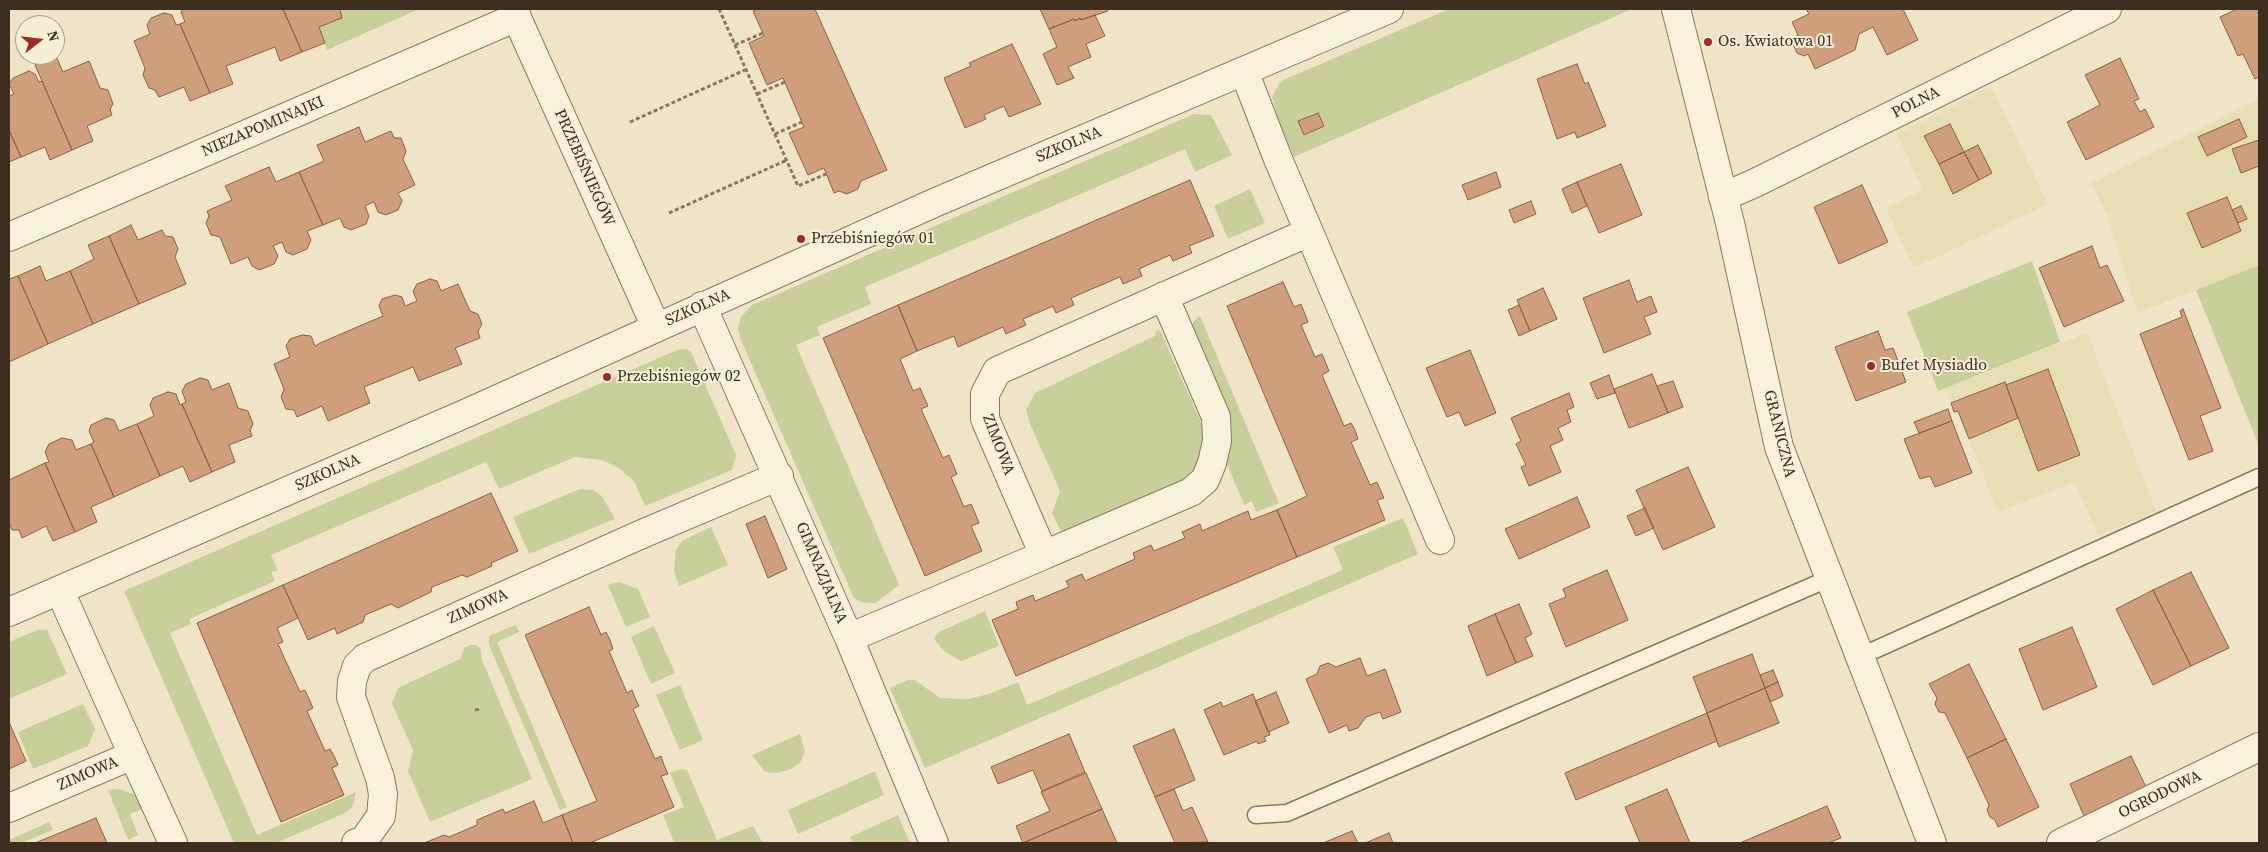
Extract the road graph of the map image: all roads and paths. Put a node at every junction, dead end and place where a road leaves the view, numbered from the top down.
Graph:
1 (719, 9) edge
2 (1389, 9) edge
3 (1676, 9) edge
4 (2108, 9) edge
5 (515, 13) edge
6 (763, 33) dead end
7 (735, 45) junction
8 (746, 70) junction
9 (1244, 71) junction
10 (785, 82) dead end
11 (757, 94) junction
12 (630, 122) dead end
13 (802, 122) dead end
14 (775, 134) junction
15 (787, 160) junction
16 (826, 174) dead end
17 (1723, 197) junction
18 (669, 213) dead end
19 (1310, 232) junction
20 (9, 237) edge
21 (1164, 296) junction
22 (702, 306) junction
23 (656, 326) junction
24 (779, 476) junction
25 (2259, 477) edge
26 (1440, 540) dead end
27 (1044, 555) junction
28 (1828, 579) junction
29 (60, 591) junction
30 (9, 612) edge
31 (850, 638) junction
32 (1859, 657) junction
33 (481, 709) dead end
34 (475, 710) dead end
35 (2259, 747) edge
36 (133, 755) junction
37 (9, 808) edge
38 (1256, 815) dead end
39 (173, 843) edge
40 (356, 843) edge
41 (934, 843) edge
42 (1932, 843) edge
43 (2061, 843) edge

1 - 7 path
2 - 9 street, SZKOLNA
3 - 17 street, GRANICZNA
4 - 17 street, POLNA
5 - 20 street, NIEZAPOMINAJKI
5 - 23 street, PRZEBIŚNIEGÓW
6 - 7 path
7 - 8 path
8 - 11 path
8 - 12 path
9 - 19 street
9 - 22 street, SZKOLNA
10 - 11 path
11 - 14 path
13 - 14 path
14 - 15 path
15 - 16 path
15 - 18 path
17 - 28 street, GRANICZNA
19 - 21 street, ZIMOWA
19 - 26 street
21 - 27 street
21 - 27 street, ZIMOWA
22 - 23 street, SZKOLNA
22 - 24 street, GIMNAZJALNA
23 - 29 street, SZKOLNA
24 - 31 street, GIMNAZJALNA
24 - 40 street, ZIMOWA
25 - 32 lane
27 - 31 street
28 - 32 street, GRANICZNA
28 - 38 lane
29 - 30 street, SZKOLNA
29 - 36 street
31 - 41 street, GIMNAZJALNA
32 - 42 street, GRANICZNA
33 - 34 path
35 - 43 street, OGRODOWA
36 - 37 street, ZIMOWA
36 - 39 street, ZIMOWA

